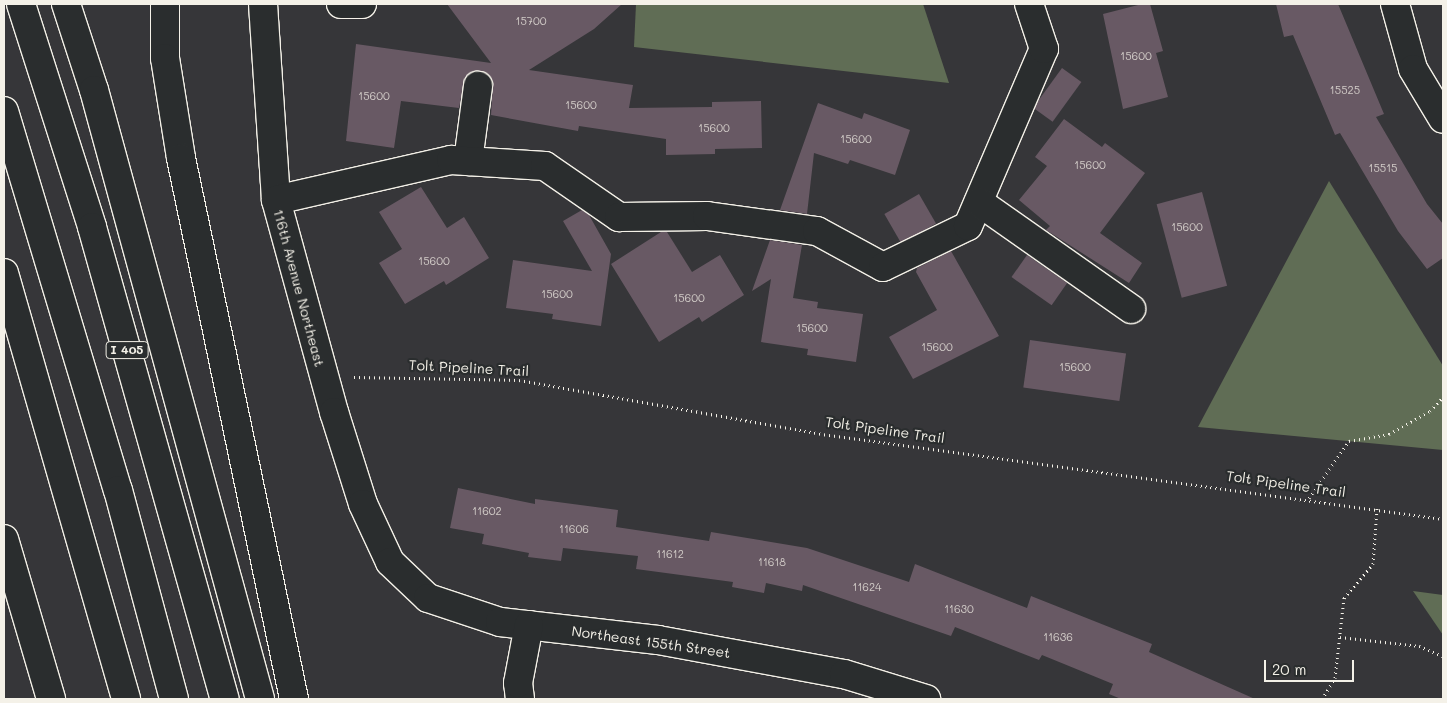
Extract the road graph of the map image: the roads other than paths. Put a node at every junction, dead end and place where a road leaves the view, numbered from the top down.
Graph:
1 (21, 4) edge
2 (66, 4) edge
3 (165, 4) edge
4 (262, 4) edge
5 (341, 4) edge
6 (362, 4) edge
7 (1029, 4) edge
8 (1395, 4) edge
9 (478, 86) dead end
10 (4, 111) edge
11 (1443, 119) edge
12 (468, 161) junction
13 (276, 200) junction
14 (979, 202) junction
15 (4, 273) edge
16 (1131, 309) dead end
17 (4, 539) edge
18 (390, 562) joint
19 (529, 625) junction
20 (52, 699) edge
21 (126, 699) edge
22 (174, 699) edge
23 (225, 699) edge
24 (260, 699) edge
25 (294, 699) edge
26 (520, 699) edge
27 (926, 699) edge

1 - 23 main road, I 405
2 - 24 main road, I 405
3 - 25 main road
4 - 13 main road, 116th Avenue Northeast
5 - 6 main road
7 - 14 main road
8 - 11 main road
9 - 12 main road
10 - 22 main road
12 - 13 main road
12 - 14 main road
13 - 18 main road, 116th Avenue Northeast
14 - 16 main road
15 - 21 main road
17 - 20 main road
18 - 19 main road, Northeast 155th Street
19 - 26 main road
19 - 27 main road, Northeast 155th Street

